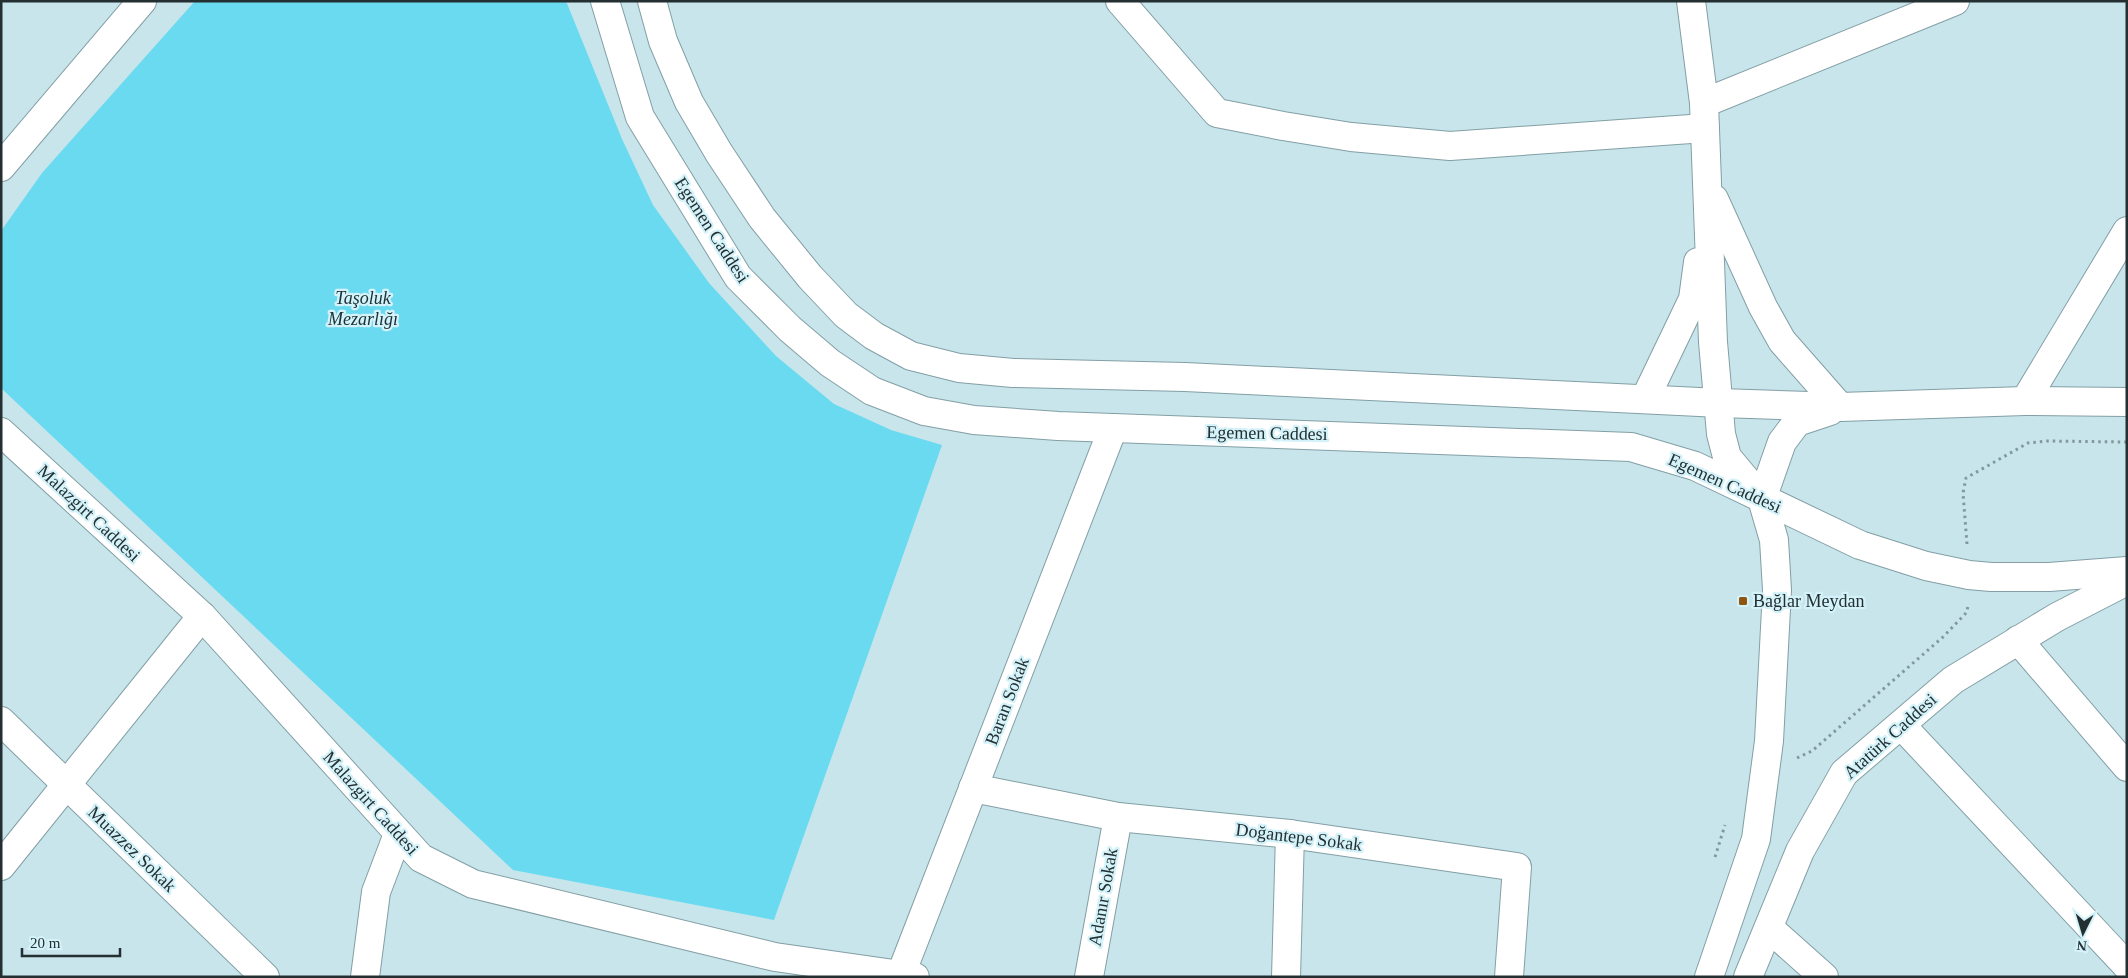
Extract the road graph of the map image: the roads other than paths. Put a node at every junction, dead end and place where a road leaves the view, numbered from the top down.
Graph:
1 (142, 1) edge
2 (605, 1) edge
3 (652, 1) edge
4 (1120, 1) edge
5 (1691, 1) edge
6 (1955, 1) edge
7 (1704, 115) junction
8 (1, 168) edge
9 (1709, 186) junction
10 (2127, 231) edge
11 (1645, 399) junction
12 (2025, 401) junction
13 (2127, 402) edge
14 (1720, 403) junction
15 (1840, 407) junction
16 (1113, 428) junction
17 (1, 432) edge
18 (1762, 499) junction
19 (2127, 572) edge
20 (2127, 581) edge
21 (202, 616) junction
22 (2018, 640) junction
23 (1, 721) edge
24 (1901, 725) junction
25 (2127, 767) edge
26 (66, 785) junction
27 (973, 788) junction
28 (1118, 817) junction
29 (398, 834) junction
30 (1290, 834) junction
31 (1, 866) edge
32 (1769, 928) junction
33 (2127, 966) edge
34 (775, 967) edge
35 (908, 975) edge
36 (265, 977) edge
37 (365, 977) edge
38 (1089, 977) edge
39 (1286, 977) edge
40 (1509, 977) edge
41 (1709, 977) edge
42 (1748, 977) edge
43 (1824, 977) edge

1 - 8 street
2 - 16 street, Egemen Caddesi
3 - 11 street
4 - 7 street
5 - 7 street
6 - 7 street
7 - 9 street
9 - 11 street
9 - 14 street
9 - 15 street
10 - 12 street
11 - 14 street
12 - 13 street
12 - 15 street
14 - 15 street
14 - 18 street
15 - 18 street
16 - 18 street, Egemen Caddesi
16 - 27 street, Baran Sokak
17 - 21 street, Malazgirt Caddesi
18 - 19 street, Egemen Caddesi
18 - 41 street
20 - 22 street, Atatürk Caddesi
21 - 26 street
21 - 29 street, Malazgirt Caddesi
22 - 24 street, Atatürk Caddesi
22 - 25 street
23 - 26 street, Muazzez Sokak
24 - 32 street, Atatürk Caddesi
24 - 33 street
26 - 31 street
26 - 36 street, Muazzez Sokak
27 - 28 street, Doğantepe Sokak
27 - 35 street, Baran Sokak
28 - 30 street, Doğantepe Sokak
28 - 38 street, Adanır Sokak
29 - 34 street, Malazgirt Caddesi
29 - 37 street
30 - 39 street
30 - 40 street, Doğantepe Sokak
32 - 42 street, Atatürk Caddesi
32 - 43 street
34 - 35 street, Malazgirt Caddesi

